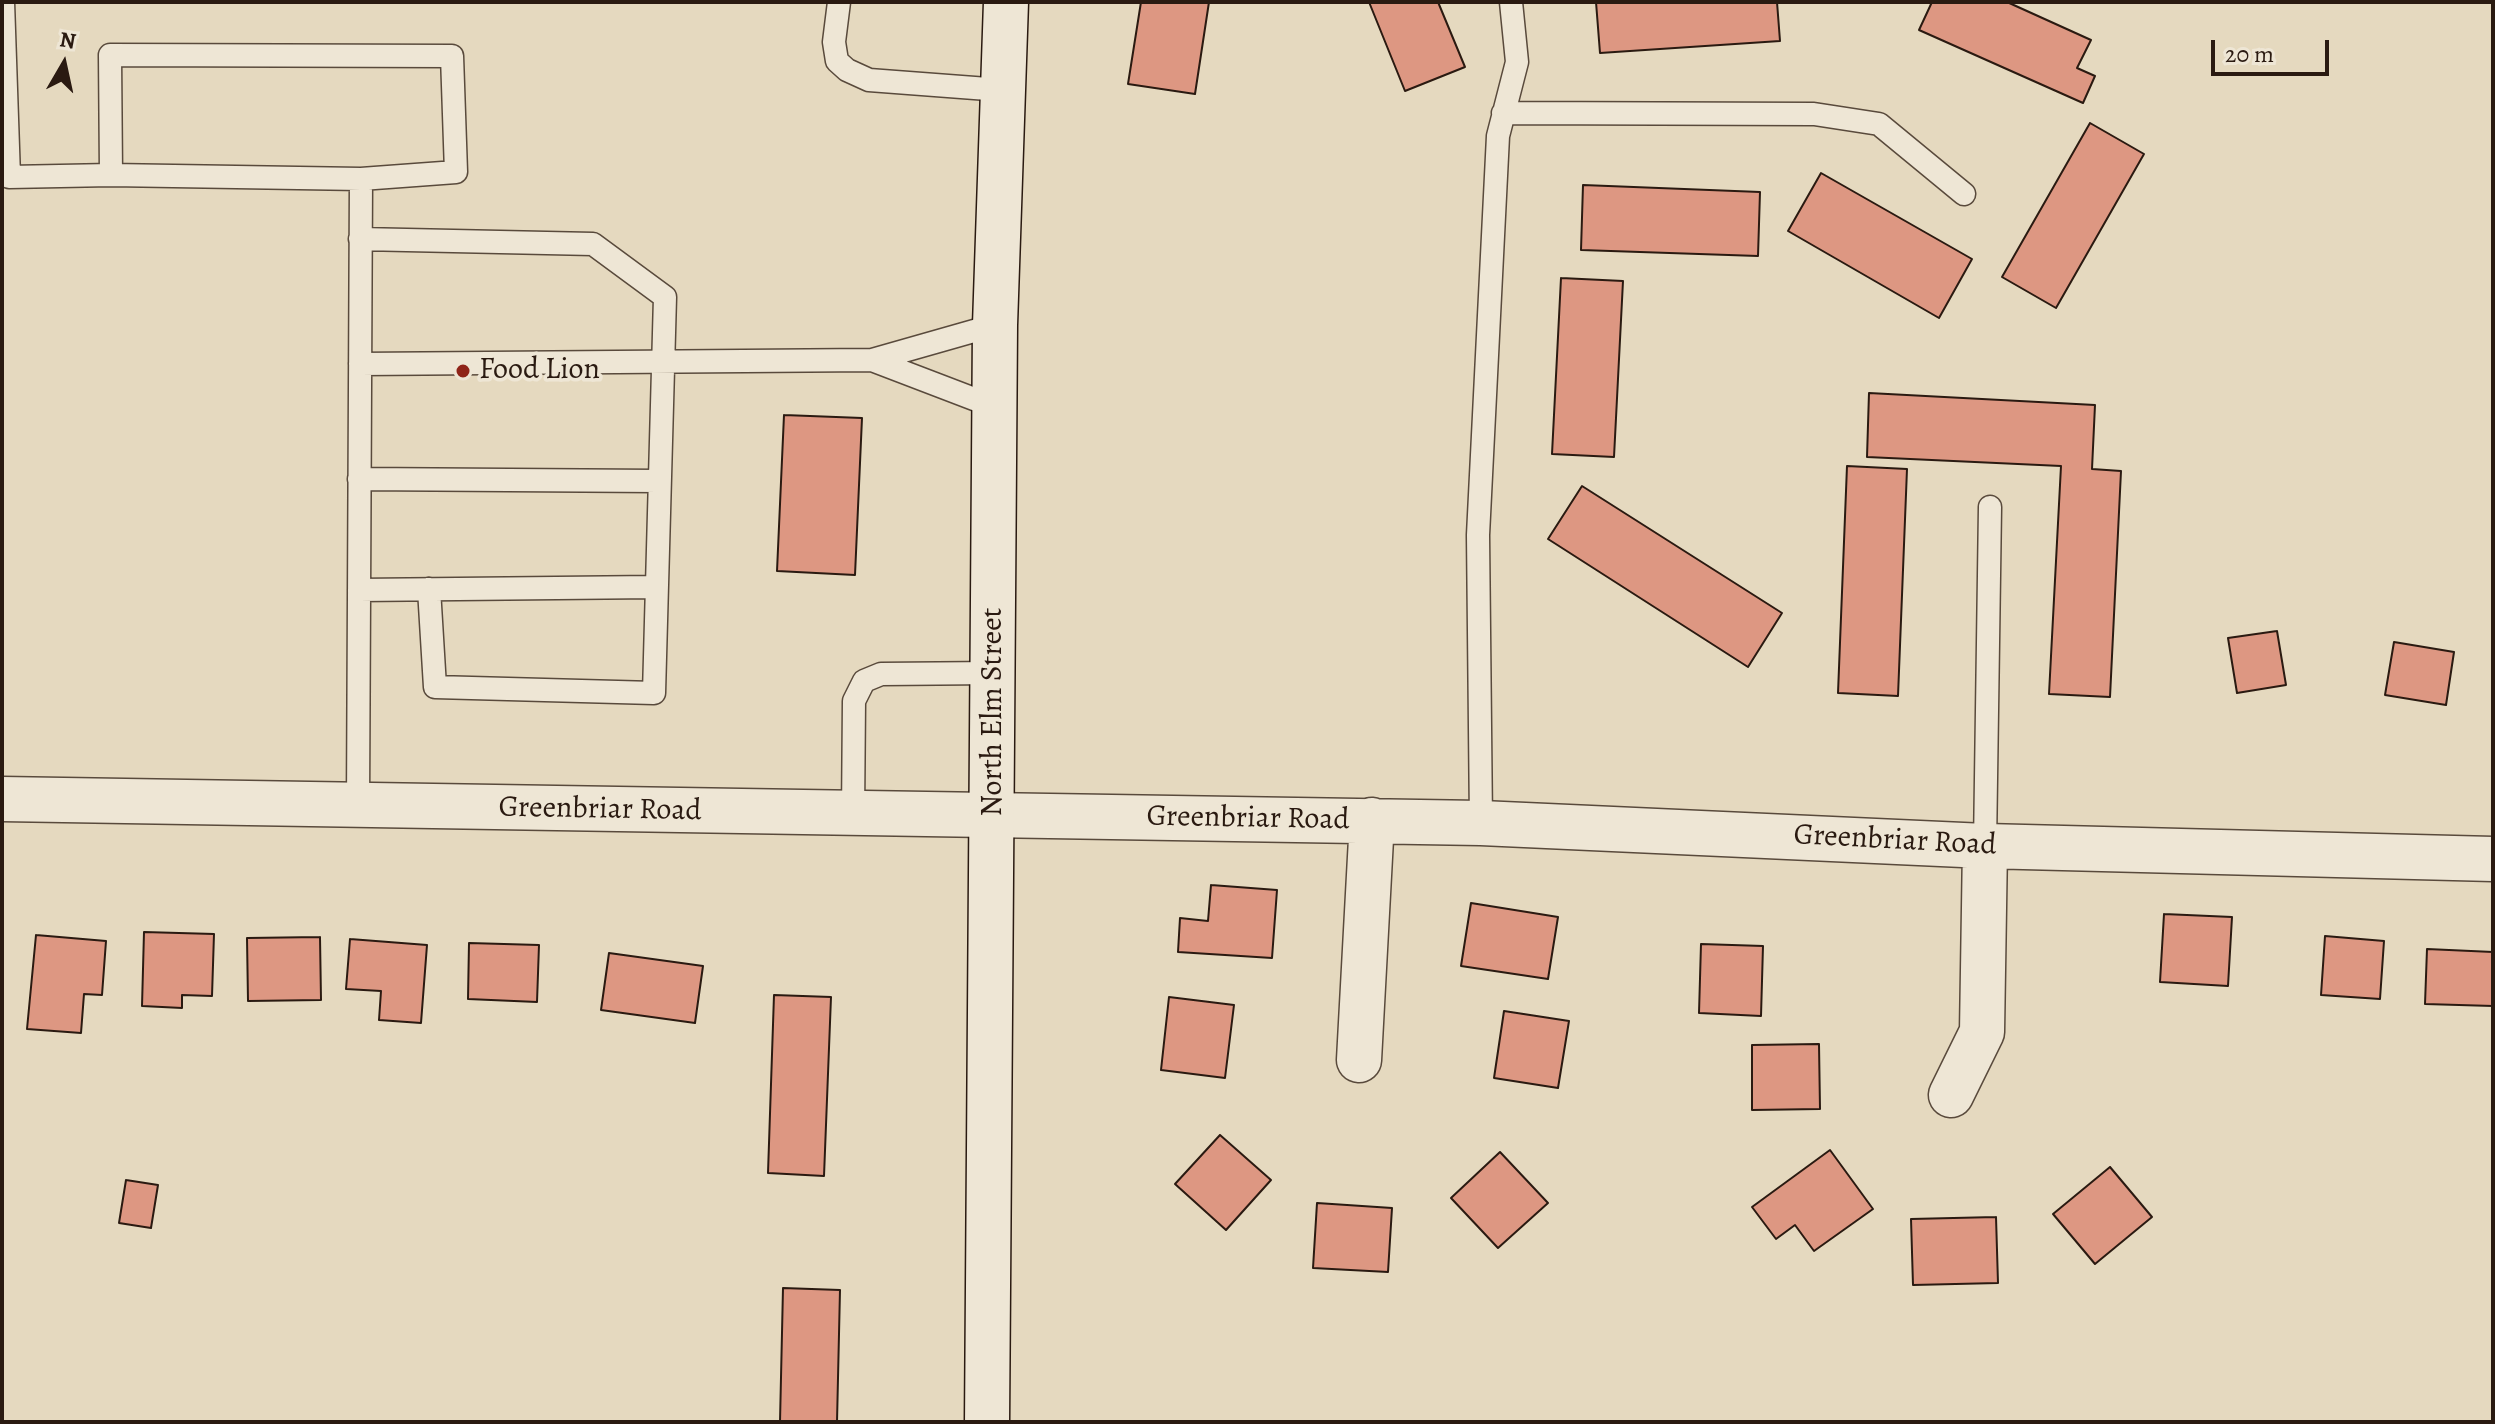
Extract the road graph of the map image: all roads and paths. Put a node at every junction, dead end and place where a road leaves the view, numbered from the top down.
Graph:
1 (3, 2) edge
2 (839, 2) edge
3 (1006, 2) edge
4 (1511, 2) edge
5 (1001, 90) junction
6 (1503, 113) junction
7 (111, 175) junction
8 (6, 177) edge
9 (361, 179) junction
10 (1964, 194) dead end
11 (360, 239) junction
12 (995, 325) junction
13 (872, 360) junction
14 (662, 363) junction
15 (360, 364) junction
16 (995, 407) junction
17 (359, 479) junction
18 (658, 481) junction
19 (1990, 507) dead end
20 (655, 587) junction
21 (429, 589) junction
22 (359, 590) junction
23 (995, 673) junction
24 (2, 799) edge
25 (358, 805) junction
26 (853, 815) junction
27 (993, 817) junction
28 (1372, 820) junction
29 (1481, 823) junction
30 (1985, 846) junction
31 (2493, 859) edge
32 (1359, 1060) dead end
33 (1951, 1095) dead end
34 (987, 1422) edge

1 - 8 lane
2 - 5 lane
3 - 5 street, North Elm Street
4 - 6 lane
5 - 12 street, North Elm Street
6 - 10 lane
6 - 29 lane
7 - 8 lane
7 - 9 lane
7 - 9 lane
9 - 11 lane
11 - 14 lane
11 - 15 lane
12 - 13 lane
12 - 16 street, North Elm Street
13 - 14 lane
13 - 16 lane
14 - 15 lane
14 - 18 lane
15 - 17 lane
16 - 23 street, North Elm Street
17 - 18 lane
17 - 22 lane
18 - 20 lane
19 - 30 lane
20 - 21 lane
20 - 21 lane
21 - 22 lane
22 - 25 lane
23 - 26 lane
23 - 27 street, North Elm Street
24 - 25 street, Greenbriar Road
25 - 26 street, Greenbriar Road
26 - 27 street, Greenbriar Road
27 - 28 street, Greenbriar Road
27 - 34 street, North Elm Street
28 - 29 street, Greenbriar Road
28 - 32 street
29 - 30 street, Greenbriar Road
30 - 31 street, Greenbriar Road
30 - 33 street

